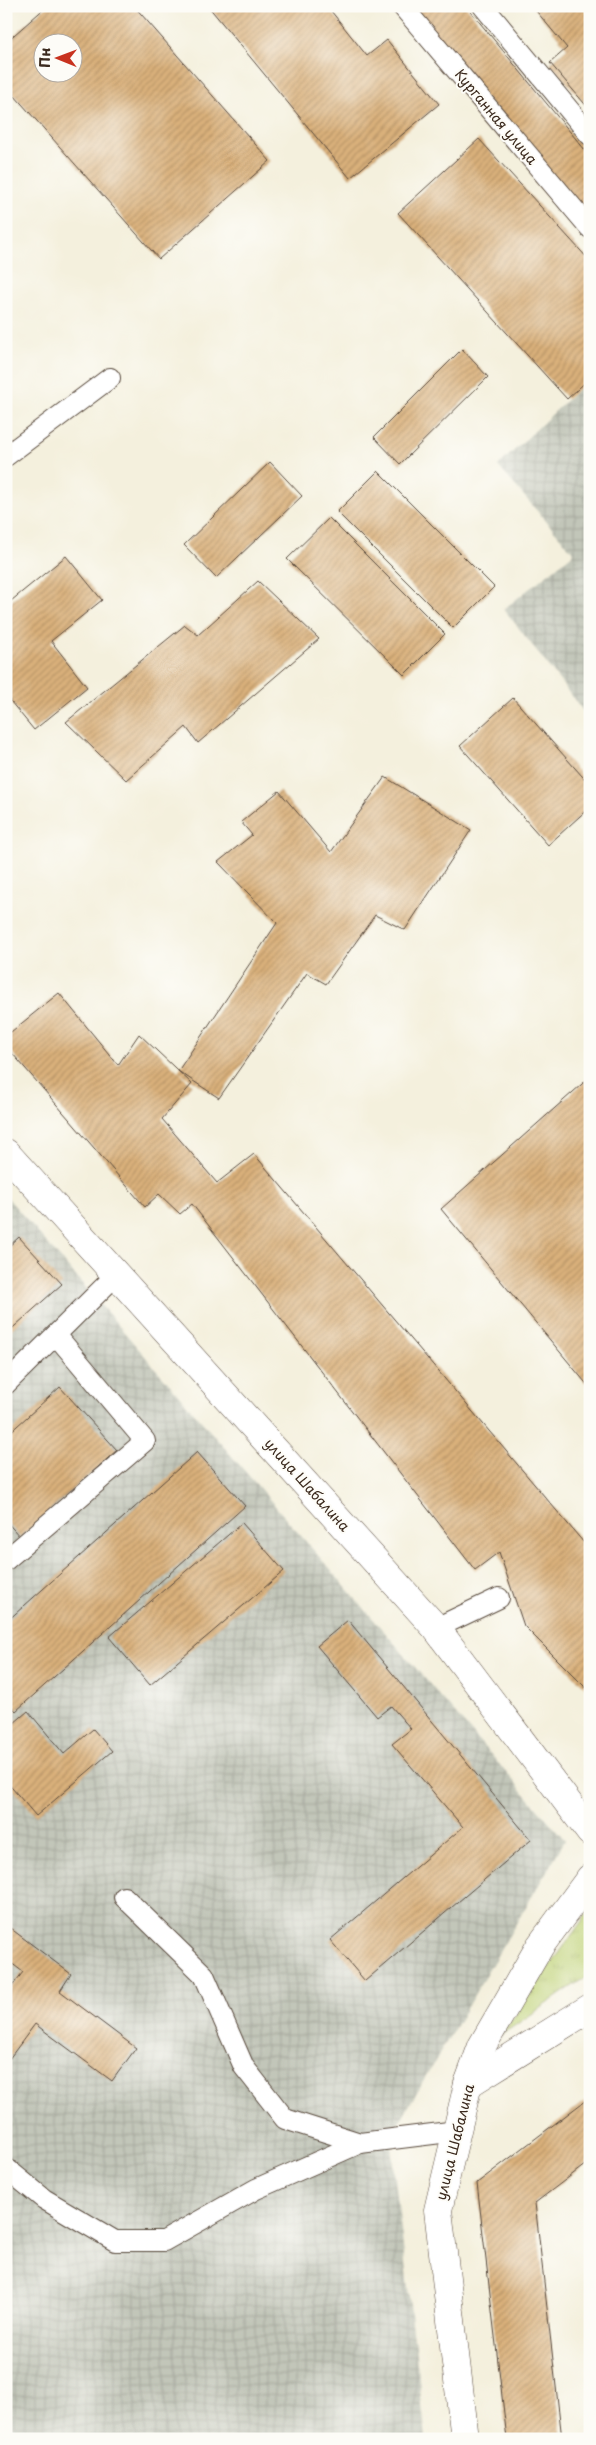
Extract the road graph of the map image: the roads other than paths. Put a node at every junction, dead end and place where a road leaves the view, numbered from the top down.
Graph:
1 (402, 6) edge
2 (483, 6) edge
3 (590, 135) edge
4 (590, 228) edge
5 (110, 378) dead end
6 (6, 456) edge
7 (10, 1164) edge
8 (116, 1275) junction
9 (56, 1335) junction
10 (6, 1384) edge
11 (6, 1560) edge
12 (499, 1598) dead end
13 (436, 1628) junction
14 (590, 1832) edge
15 (590, 1878) edge
16 (124, 1897) dead end
17 (590, 2008) edge
18 (468, 2084) junction
19 (457, 2131) junction
20 (360, 2142) junction
21 (6, 2168) edge
22 (466, 2439) edge

1 - 4 lane, Курганная улица
2 - 3 lane
5 - 6 lane
7 - 8 main road, улица Шабалина
8 - 9 lane
8 - 13 main road, улица Шабалина
9 - 10 lane
9 - 11 lane
12 - 13 lane
13 - 14 main road, улица Шабалина
15 - 18 main road, улица Шабалина
16 - 20 lane
17 - 18 main road
18 - 19 main road, улица Шабалина
19 - 20 lane
19 - 22 main road, улица Шабалина
20 - 21 lane

